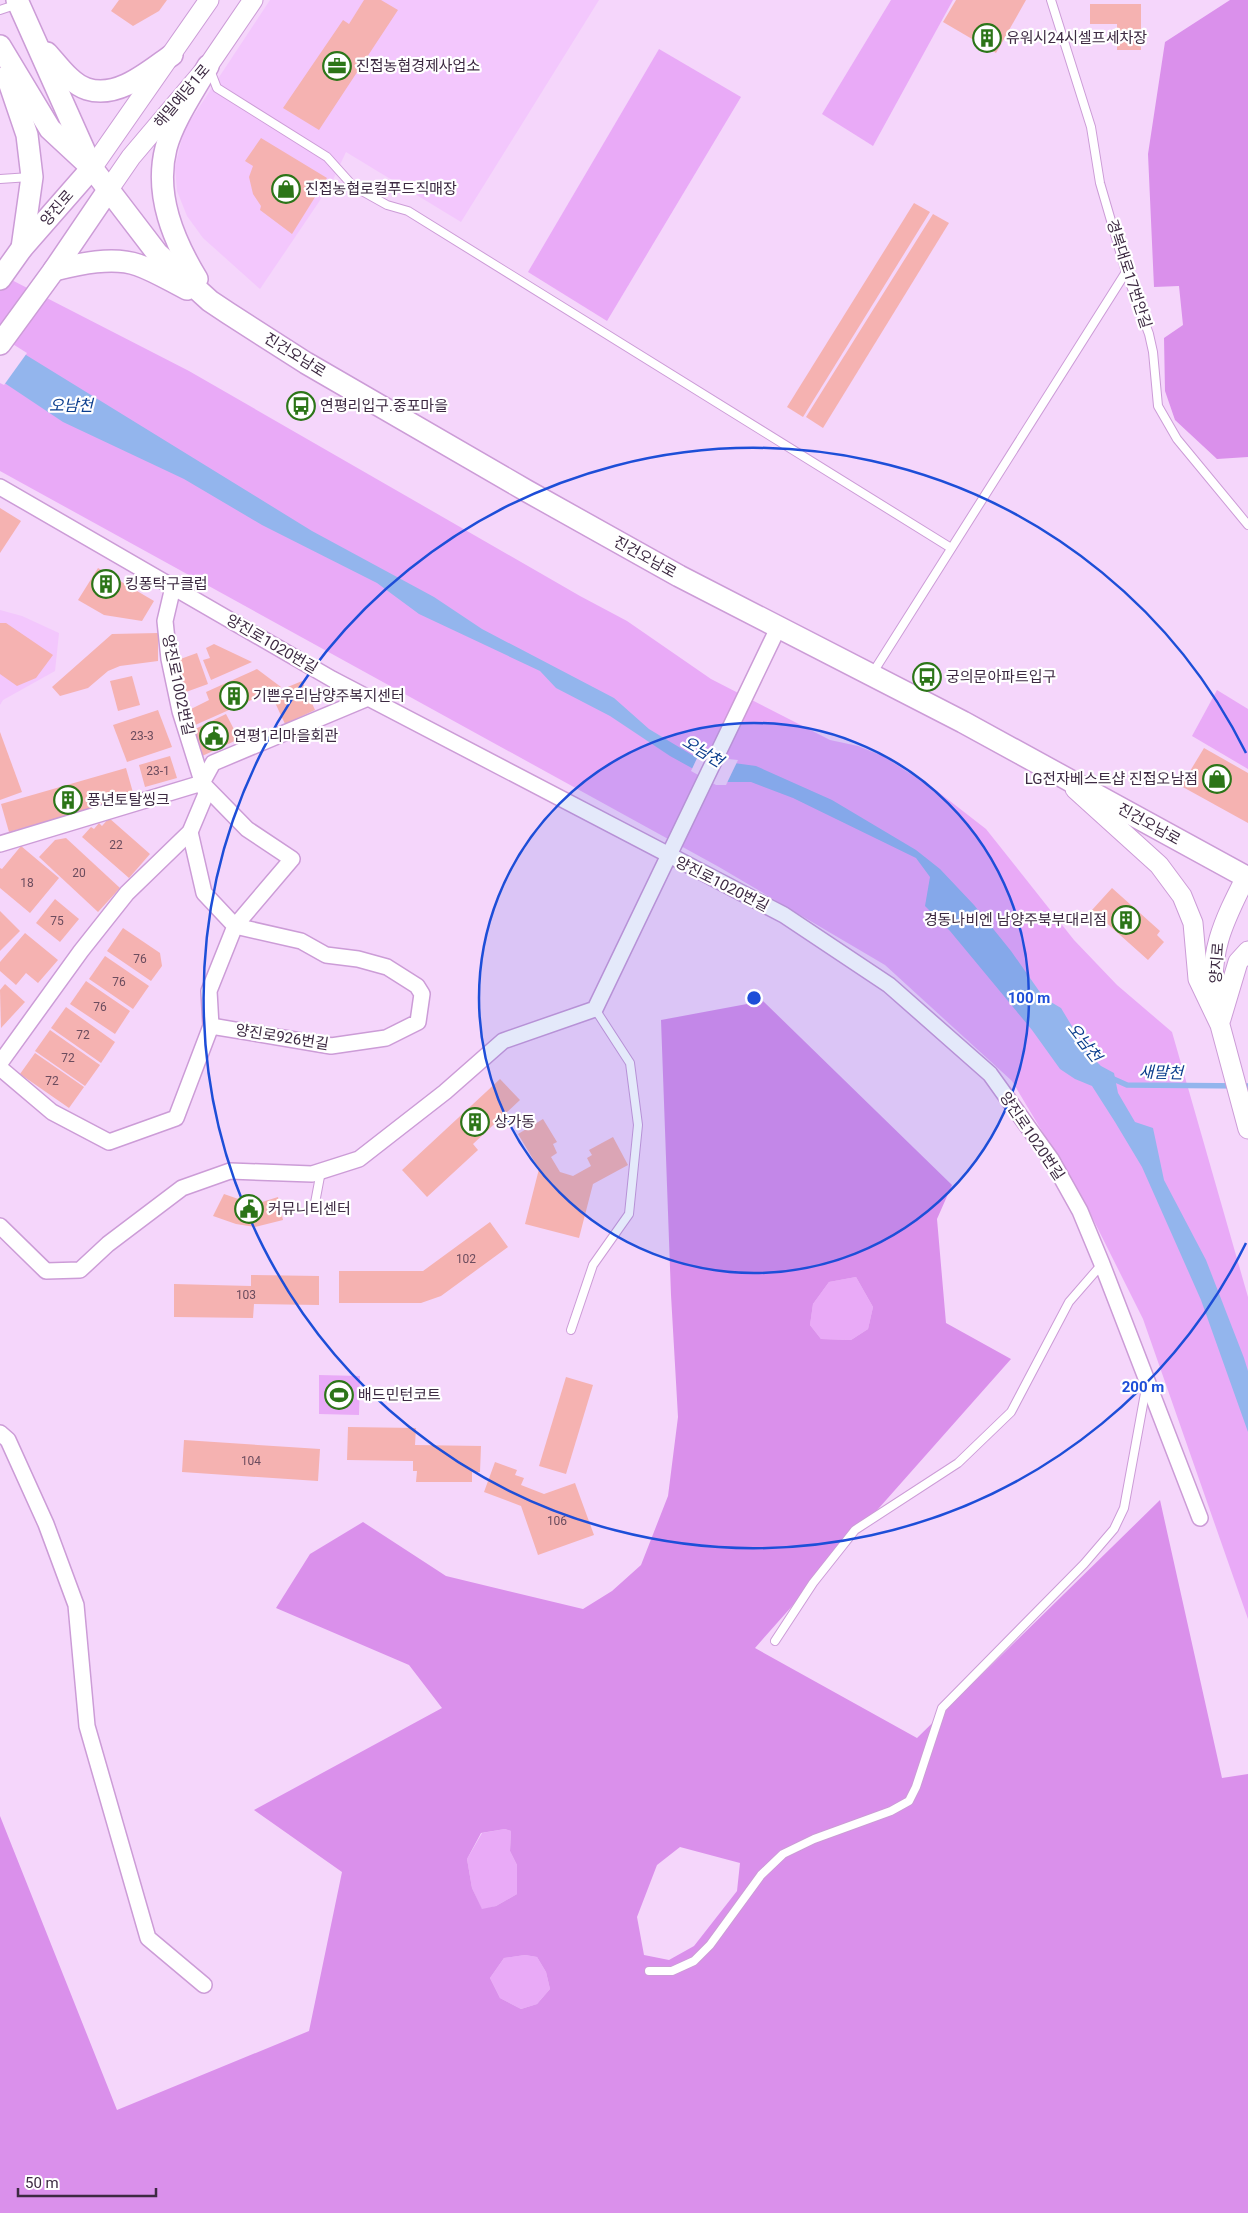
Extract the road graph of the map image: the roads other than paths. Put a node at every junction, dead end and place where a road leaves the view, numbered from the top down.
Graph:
1 (209, 0) edge
2 (253, 0) edge
3 (1051, 0) edge
4 (14, 4) edge
5 (37, 42) junction
6 (0, 46) edge
7 (0, 54) edge
8 (172, 55) junction
9 (208, 66) junction
10 (92, 168) junction
11 (32, 177) junction
12 (0, 179) edge
13 (109, 189) junction
14 (22, 248) junction
15 (54, 270) junction
16 (1126, 272) junction
17 (0, 279) edge
18 (210, 301) junction
19 (0, 344) edge
20 (0, 487) edge
21 (1248, 526) edge
22 (951, 548) junction
23 (173, 587) junction
24 (778, 628) junction
25 (872, 674) junction
26 (368, 698) junction
27 (1058, 774) junction
28 (202, 783) junction
29 (190, 832) junction
30 (0, 844) edge
31 (671, 852) junction
32 (1247, 878) edge
33 (235, 926) junction
34 (1248, 951) edge
35 (595, 1009) junction
36 (1220, 1025) junction
37 (211, 1026) junction
38 (0, 1063) edge
39 (0, 1068) edge
40 (1248, 1129) edge
41 (321, 1171) junction
42 (315, 1203) dead end
43 (0, 1226) edge
44 (1102, 1264) junction
45 (571, 1330) dead end
46 (1147, 1383) junction
47 (0, 1433) edge
48 (1200, 1518) dead end
49 (774, 1641) dead end
50 (649, 1971) dead end
51 (204, 1985) dead end

1 - 8 street, 해밀예당1로
2 - 9 street, 해밀예당1로
3 - 16 lane, 경복대로17번안길
4 - 5 main road, 진건오남로
5 - 8 main road
5 - 10 main road, 진건오남로
6 - 10 main road, 진건오남로
7 - 11 main road
8 - 10 street, 해밀예당1로
9 - 13 street, 해밀예당1로
9 - 18 main road
9 - 22 lane
10 - 13 main road, 진건오남로
10 - 14 main road, 양진로
11 - 12 lane
11 - 14 main road
13 - 15 main road, 양진로
13 - 18 main road, 진건오남로
14 - 17 main road, 양진로
15 - 18 main road
15 - 19 main road, 양진로
16 - 21 lane, 경복대로17번안길
16 - 22 lane
18 - 24 main road, 진건오남로
20 - 23 street, 양진로1020번길
22 - 25 lane
23 - 26 street, 양진로1020번길
23 - 28 street, 양진로1002번길
24 - 25 main road, 진건오남로
24 - 31 street
25 - 27 main road, 진건오남로
26 - 28 street
26 - 31 street, 양진로1020번길
27 - 32 main road, 진건오남로
27 - 36 street
28 - 29 street
28 - 30 street
28 - 33 street, 양진로1002번길
29 - 33 street
29 - 38 street
31 - 35 street
31 - 44 street, 양진로1020번길
32 - 36 street, 양지로
33 - 37 street
33 - 37 street, 양진로926번길
34 - 36 street
35 - 41 street
35 - 45 lane
36 - 40 street
37 - 39 street
41 - 42 lane
41 - 43 street
44 - 46 street, 양진로1020번길
44 - 49 lane
46 - 48 street, 양진로1020번길
46 - 50 lane
47 - 51 street

